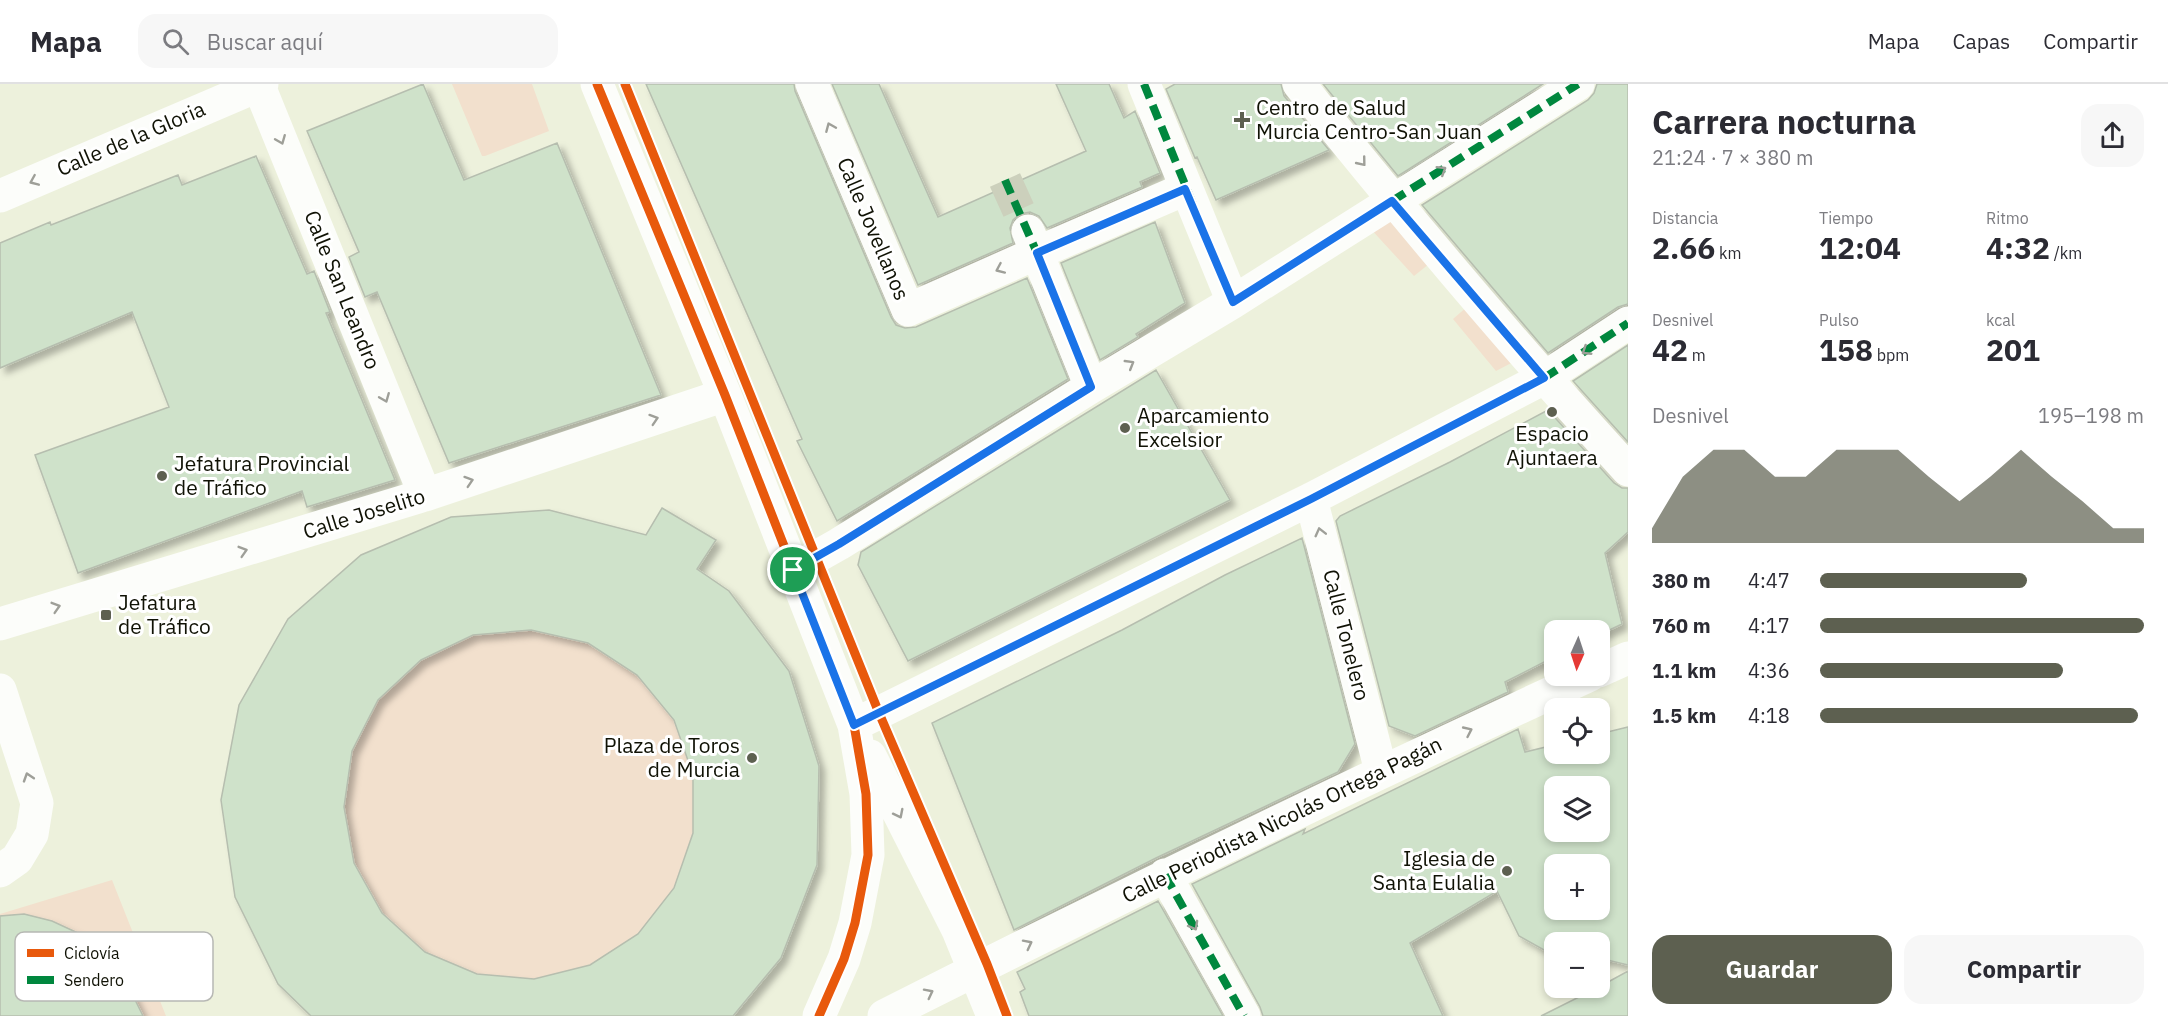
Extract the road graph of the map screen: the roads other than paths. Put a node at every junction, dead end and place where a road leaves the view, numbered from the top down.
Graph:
1 (597, 84) edge
2 (812, 84) edge
3 (1144, 84) edge
4 (1299, 84) edge
5 (1578, 84) edge
6 (261, 85) edge
7 (202, 96) edge
8 (1185, 189) junction
9 (0, 196) edge
10 (1392, 201) junction
11 (1032, 242) junction
12 (1233, 302) junction
13 (1628, 323) edge
14 (1544, 378) junction
15 (1091, 387) junction
16 (724, 395) junction
17 (1628, 470) edge
18 (425, 495) junction
19 (1311, 499) junction
20 (793, 570) junction
21 (0, 624) edge
22 (1628, 658) edge
23 (1610, 666) edge
24 (1566, 686) edge
25 (0, 690) edge
26 (854, 725) junction
27 (1381, 771) junction
28 (0, 871) edge
29 (1165, 875) junction
30 (975, 970) junction
31 (819, 1016) edge
32 (884, 1016) edge
33 (993, 1016) edge
34 (1244, 1016) edge

1 - 16 street
11 -> 2 street, Calle Jovellanos
3 - 8 street
4 -> 10 street
10 -> 5 street
6 - 7 street, Calle de la Gloria
6 -> 18 street, Calle San Leandro
7 -> 9 street, Calle de la Gloria
8 - 11 street
8 - 12 street
10 - 12 street
10 - 14 street
11 - 15 street
15 -> 12 street
13 -> 14 street
14 - 17 street
14 - 19 street
15 - 20 street
18 -> 16 street, Calle Joselito
16 - 20 street
21 -> 18 street, Calle Joselito
19 - 26 street
27 -> 19 street, Calle Tonelero
20 - 26 street
22 - 23 street
27 -> 24 street, Calle Periodista Nicolás Ortega Pagán
28 -> 25 street
26 -> 30 street
26 - 31 street
27 - 29 street, Calle Periodista Nicolás Ortega Pagán
30 -> 29 street, Calle Periodista Nicolás Ortega Pagán
29 -> 34 street
32 -> 30 street, Calle Periodista Nicolás Ortega Pagán
30 - 33 street

